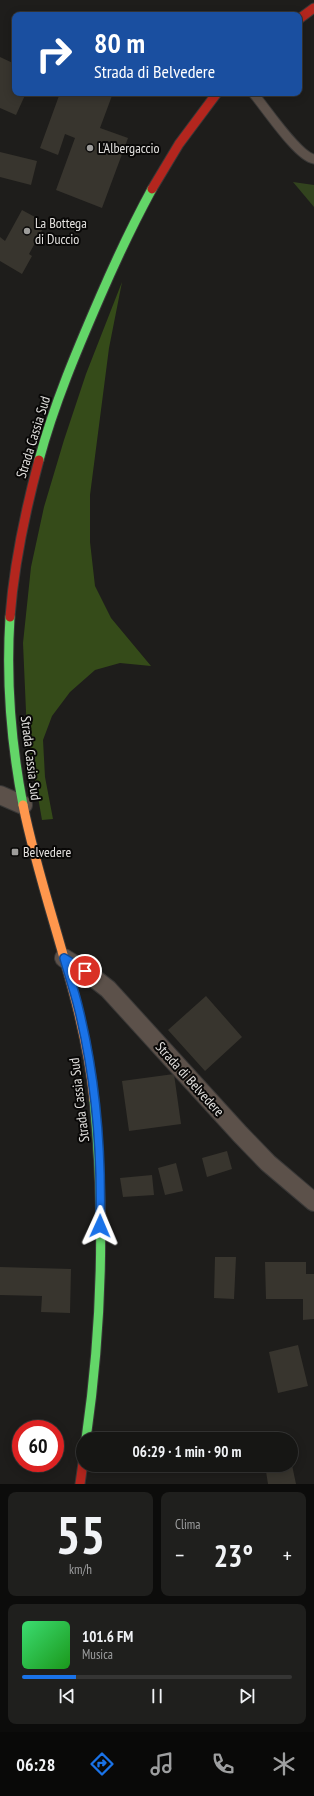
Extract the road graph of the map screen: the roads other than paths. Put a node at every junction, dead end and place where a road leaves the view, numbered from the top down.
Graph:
1 (314, 8) edge
2 (302, 17) edge
3 (215, 96) edge
4 (255, 96) edge
5 (314, 159) edge
6 (0, 795) edge
7 (23, 806) junction
8 (64, 958) junction
9 (314, 1202) edge
10 (87, 1432) edge
11 (82, 1472) edge
12 (80, 1484) edge

1 - 2 main road
3 - 7 main road, Strada Cassia Sud
4 - 5 lane
6 - 7 street
7 - 8 main road, Strada Cassia Sud
8 - 9 street, Strada di Belvedere
8 - 10 main road, Strada Cassia Sud
11 - 12 main road

